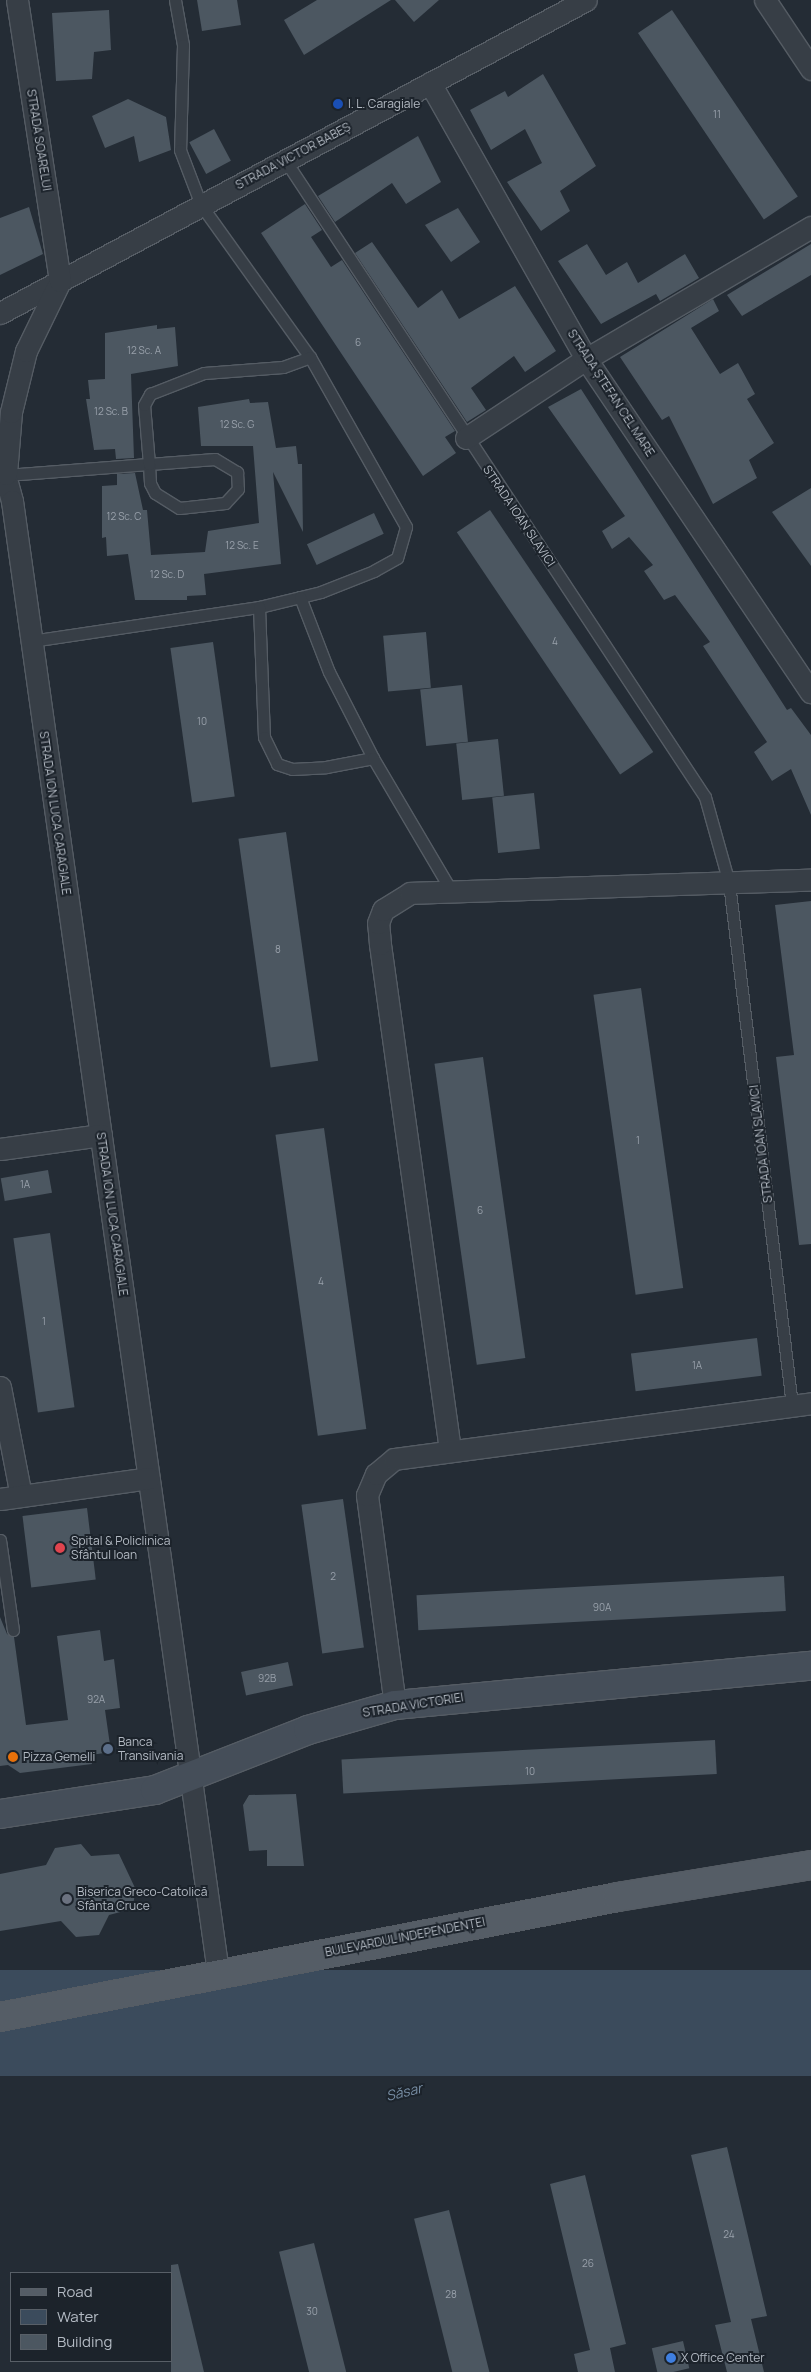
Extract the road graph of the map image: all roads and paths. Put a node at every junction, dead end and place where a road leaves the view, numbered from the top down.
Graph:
1 (17, 0) edge
2 (175, 0) edge
3 (586, 0) edge
4 (765, 0) edge
5 (811, 69) edge
6 (430, 83) junction
7 (285, 160) junction
8 (201, 205) junction
9 (811, 227) edge
10 (60, 281) junction
11 (0, 313) edge
12 (310, 357) junction
13 (586, 359) junction
14 (466, 438) junction
15 (149, 464) junction
16 (2, 467) edge
17 (300, 597) junction
18 (258, 607) junction
19 (31, 641) junction
20 (811, 692) edge
21 (373, 758) junction
22 (811, 880) edge
23 (729, 883) junction
24 (452, 892) junction
25 (100, 1135) junction
26 (0, 1149) edge
27 (0, 1388) edge
28 (802, 1404) edge
29 (450, 1450) junction
30 (149, 1478) junction
31 (22, 1496) junction
32 (0, 1499) edge
33 (0, 1540) edge
34 (13, 1630) dead end
35 (811, 1666) edge
36 (395, 1705) junction
37 (191, 1778) junction
38 (0, 1814) edge
39 (811, 1865) edge
40 (218, 1972) junction
41 (0, 2017) edge

1 - 10 street, STRADA SOARELUI
2 - 8 lane
3 - 6 street, STRADA VICTOR BABEȘ
4 - 5 street
6 - 7 street, STRADA VICTOR BABEȘ
6 - 13 street, STRADA ȘTEFAN CEL MARE
7 - 8 street, STRADA VICTOR BABEȘ
7 - 14 lane, STRADA IOAN SLAVICI
8 - 10 street, STRADA VICTOR BABEȘ
8 - 12 lane
9 - 13 street
10 - 11 street, STRADA VICTOR BABEȘ
10 - 16 street, STRADA ION LUCA CARAGIALE
12 - 15 lane
12 - 17 lane
13 - 14 street
13 - 20 street, STRADA ȘTEFAN CEL MARE
14 - 23 lane, STRADA IOAN SLAVICI
15 - 15 lane
15 - 16 lane
16 - 19 street, STRADA ION LUCA CARAGIALE
17 - 18 lane
17 - 21 lane
18 - 19 lane
18 - 21 lane
19 - 25 street, STRADA ION LUCA CARAGIALE
21 - 24 lane
22 - 23 street
23 - 24 street
23 - 28 lane, STRADA IOAN SLAVICI
24 - 29 street
25 - 26 street
25 - 30 street, STRADA ION LUCA CARAGIALE
27 - 31 street
28 - 29 street, STRADA IOAN SLAVICI
29 - 36 street, STRADA IOAN SLAVICI
30 - 31 street
30 - 37 street, STRADA ION LUCA CARAGIALE
31 - 32 street
33 - 34 lane
35 - 36 street, STRADA VICTORIEI
36 - 37 street, STRADA VICTORIEI
37 - 38 street, STRADA VICTORIEI
37 - 40 street, STRADA ION LUCA CARAGIALE
39 - 40 main road, BULEVARDUL INDEPENDENȚEI
40 - 41 main road, BULEVARDUL INDEPENDENȚEI

